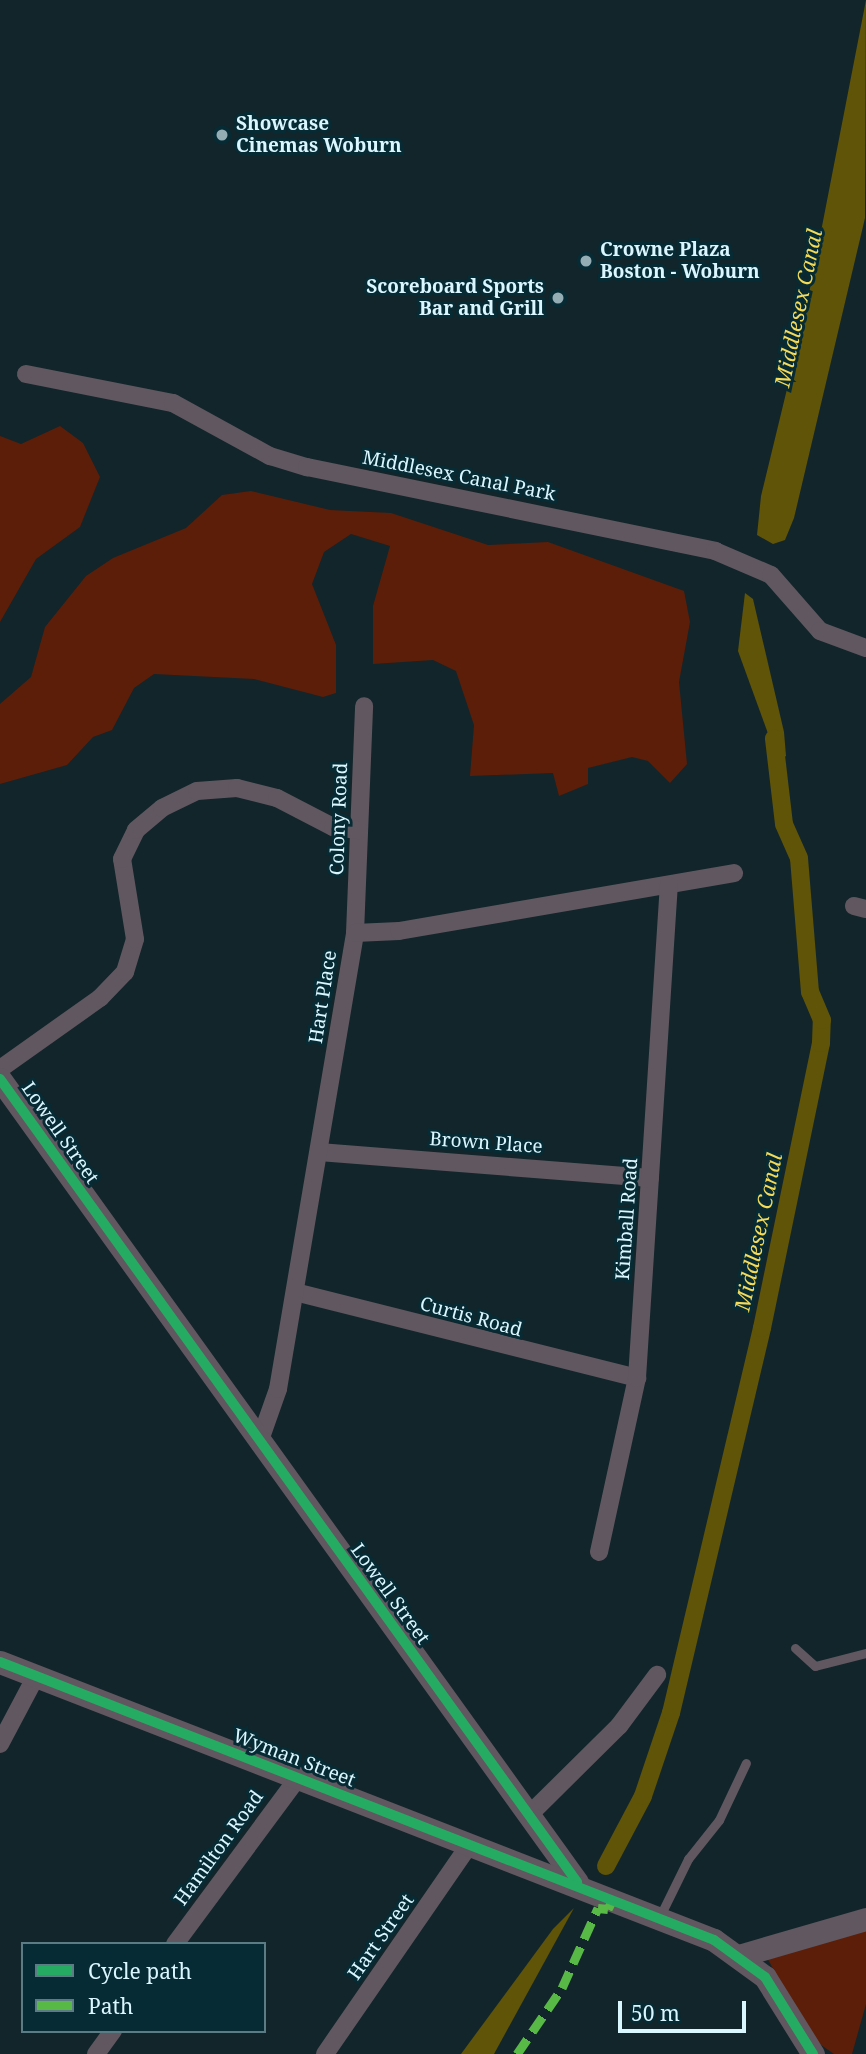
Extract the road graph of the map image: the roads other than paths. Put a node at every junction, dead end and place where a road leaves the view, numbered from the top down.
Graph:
1 (26, 374) dead end
2 (866, 648) edge
3 (364, 706) dead end
4 (359, 830) junction
5 (734, 873) dead end
6 (669, 886) junction
7 (355, 933) junction
8 (0, 1069) edge
9 (0, 1079) edge
10 (318, 1152) junction
11 (650, 1178) junction
12 (295, 1292) junction
13 (637, 1378) junction
14 (259, 1443) junction
15 (599, 1552) dead end
16 (795, 1648) dead end
17 (866, 1653) edge
18 (0, 1662) edge
19 (657, 1675) dead end
20 (36, 1676) junction
21 (0, 1745) edge
22 (746, 1763) dead end
23 (298, 1778) junction
24 (531, 1818) junction
25 (470, 1844) junction
26 (511, 1858) junction
27 (577, 1882) junction
28 (660, 1916) junction
29 (866, 1919) edge
30 (176, 1942) edge
31 (742, 1955) junction
32 (112, 2033) edge
33 (96, 2054) edge
34 (325, 2054) edge
35 (813, 2054) edge

1 - 2 street, Middlesex Canal Park
3 - 4 street, Colony Road
4 - 7 street, Colony Road
4 - 8 street
5 - 6 street, Hart Place
6 - 7 street, Hart Place
6 - 11 street, Kimball Road
7 - 10 street, Hart Place
9 - 14 street, Lowell Street
10 - 11 street, Brown Place
10 - 12 street, Hart Place
11 - 13 street, Kimball Road
12 - 13 street, Curtis Road
12 - 14 street, Hart Place
13 - 15 street, Kimball Road
14 - 24 street, Lowell Street
16 - 17 lane
18 - 20 street, Wyman Street
19 - 24 street
20 - 21 street
20 - 23 street, Wyman Street
22 - 28 lane
23 - 25 street, Wyman Street
23 - 30 street, Hamilton Road
24 - 26 street
24 - 27 street, Lowell Street
25 - 26 street, Wyman Street
25 - 34 street, Hart Street
26 - 27 street, Wyman Street
27 - 28 street
28 - 31 street
29 - 31 street
31 - 35 street
32 - 33 street

